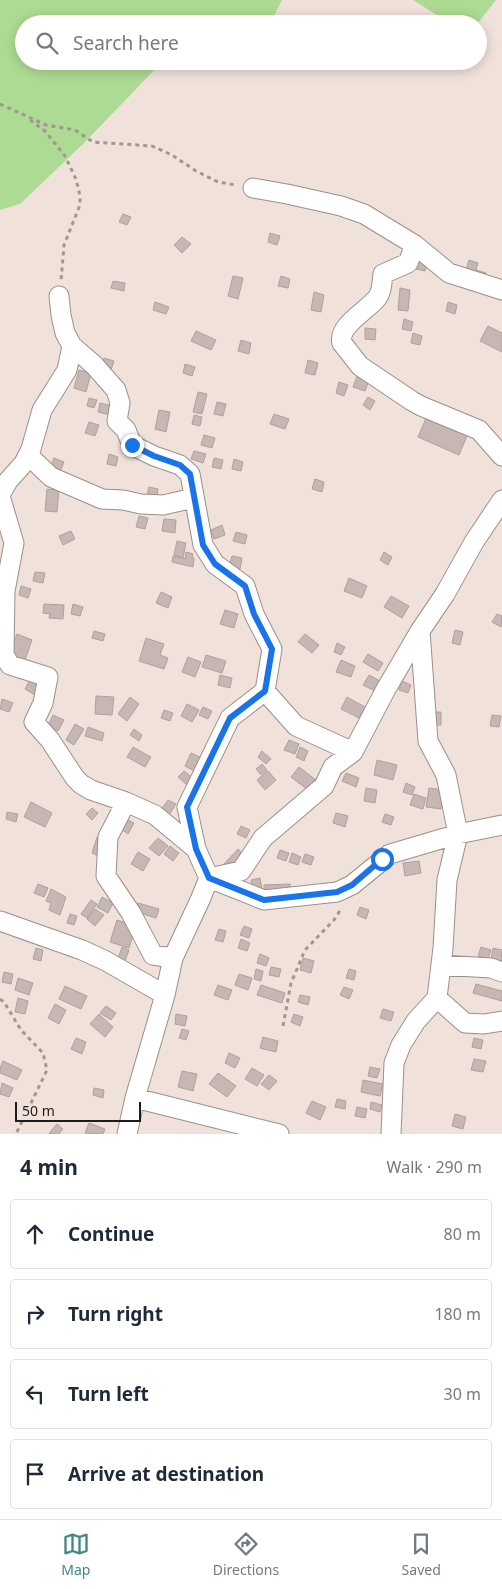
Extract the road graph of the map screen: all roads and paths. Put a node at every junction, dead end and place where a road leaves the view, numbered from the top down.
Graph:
1 (0, 104) edge
2 (27, 117) junction
3 (254, 188) joint
4 (415, 245) junction
5 (502, 290) edge
6 (59, 296) joint
7 (72, 346) junction
8 (28, 455) junction
9 (502, 456) edge
10 (0, 496) edge
11 (194, 498) junction
12 (502, 500) edge
13 (420, 631) junction
14 (265, 691) junction
15 (353, 752) junction
16 (126, 802) junction
17 (502, 825) edge
18 (458, 834) junction
19 (196, 849) junction
20 (209, 878) junction
21 (352, 885) junction
22 (0, 921) edge
23 (173, 958) junction
24 (441, 964) junction
25 (502, 972) edge
26 (165, 995) junction
27 (437, 998) junction
28 (0, 999) edge
29 (502, 1021) edge
30 (283, 1026) dead end
31 (135, 1098) junction
32 (16, 1134) edge
33 (127, 1134) edge
34 (279, 1134) edge
35 (391, 1134) edge

1 - 2 path
2 - 3 path
2 - 6 path
3 - 4 street
4 - 5 street
4 - 9 street
6 - 7 street
7 - 8 street
7 - 11 street
8 - 10 street
8 - 11 street
10 - 16 street
11 - 14 street
12 - 13 street
13 - 15 street
13 - 18 street
14 - 15 street
14 - 19 street
15 - 20 street
16 - 19 street
16 - 23 street
17 - 18 street
18 - 21 street
18 - 24 street
19 - 20 street
20 - 21 street
20 - 23 street
21 - 30 path
22 - 26 street
23 - 26 street
24 - 25 street
24 - 27 street
26 - 31 street
27 - 29 street
27 - 35 street
28 - 32 path
31 - 33 street
31 - 34 street

